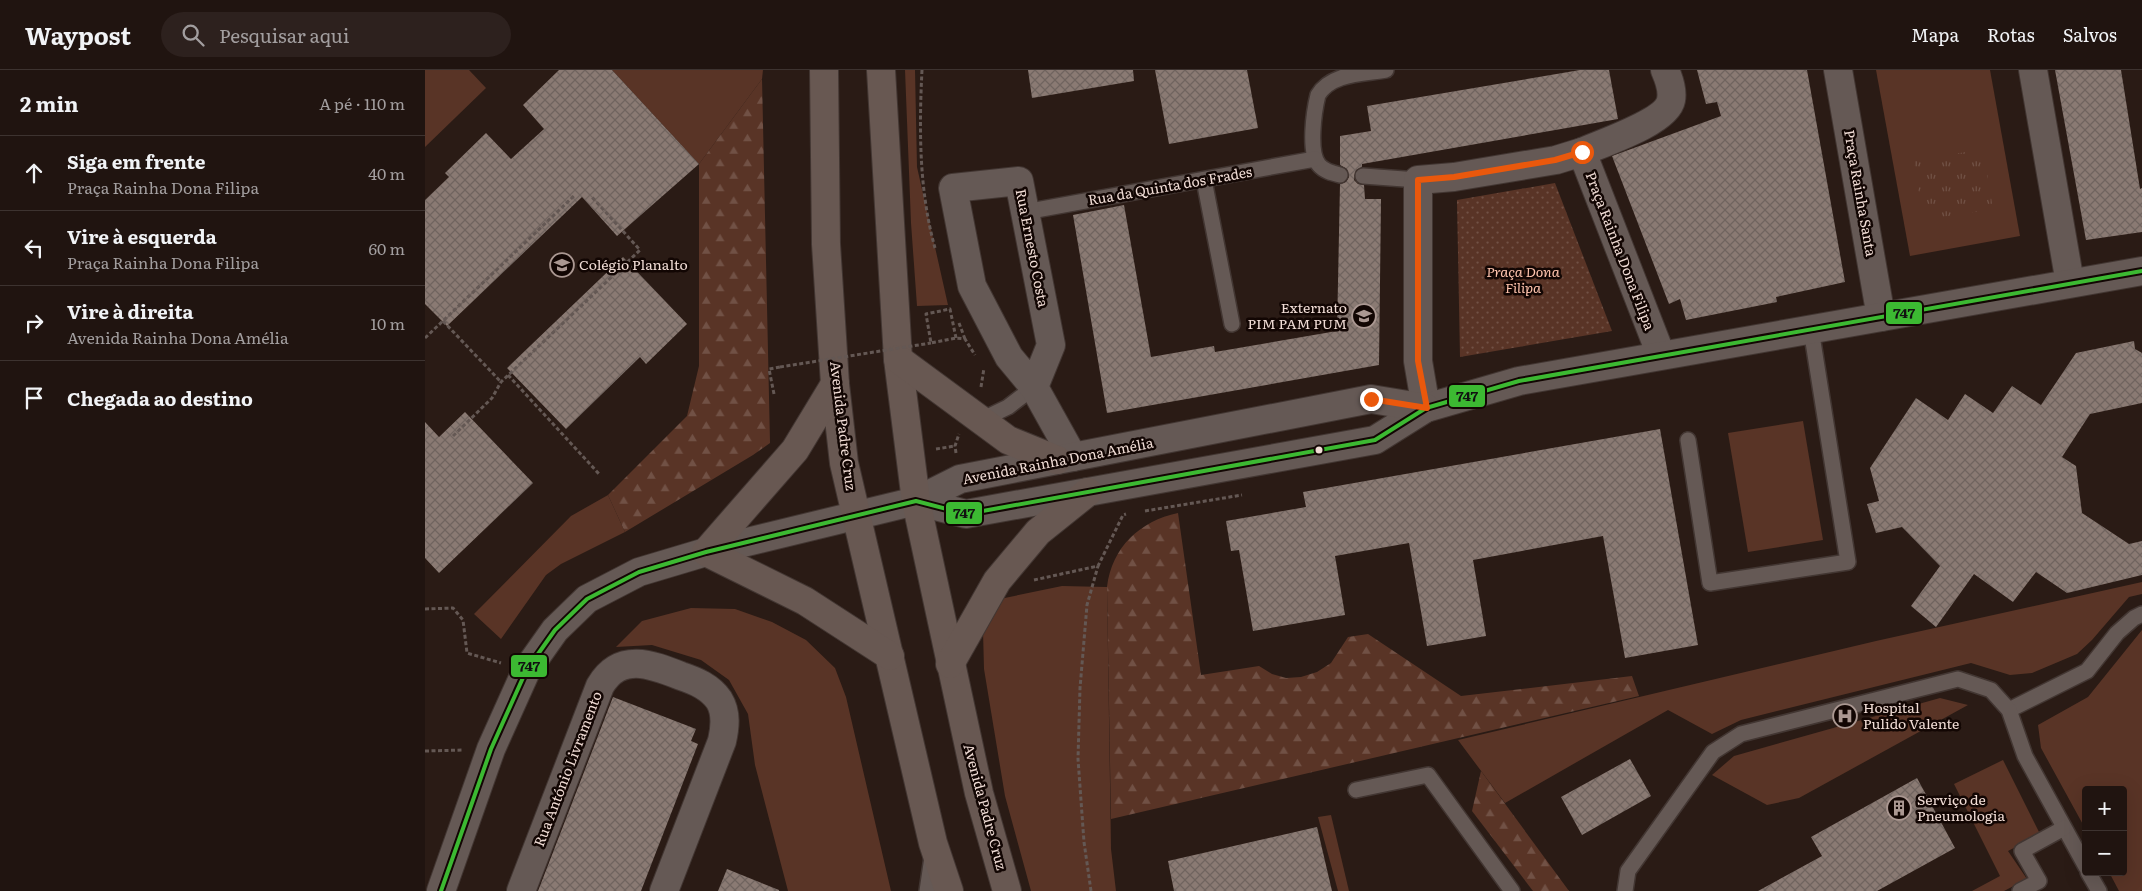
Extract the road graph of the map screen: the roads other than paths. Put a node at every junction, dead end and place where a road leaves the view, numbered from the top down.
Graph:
1 (824, 70) edge
2 (881, 70) edge
3 (1386, 70) edge
4 (1665, 70) edge
5 (1838, 70) edge
6 (2033, 70) edge
7 (1582, 152) junction
8 (1315, 159) junction
9 (1340, 175) dead end
10 (1363, 176) dead end
11 (1203, 180) junction
12 (1418, 180) junction
13 (1025, 212) junction
14 (2142, 271) edge
15 (2070, 284) junction
16 (1881, 316) junction
17 (1232, 324) dead end
18 (1811, 329) junction
19 (1661, 355) junction
20 (898, 360) junction
21 (835, 384) junction
22 (1034, 387) junction
23 (1427, 408) junction
24 (974, 414) junction
25 (1688, 440) dead end
26 (1065, 459) junction
27 (1088, 492) junction
28 (916, 501) junction
29 (856, 516) junction
30 (706, 552) junction
31 (2142, 614) edge
32 (890, 656) junction
33 (951, 664) junction
34 (2009, 710) junction
35 (1356, 790) dead end
36 (2064, 828) junction
37 (933, 843) junction
38 (2082, 861) edge
39 (2090, 876) edge
40 (441, 891) edge
41 (521, 891) edge
42 (664, 891) edge
43 (927, 891) edge
44 (949, 891) edge
45 (1007, 891) edge
46 (1512, 891) edge
47 (1625, 891) edge
48 (2020, 891) edge
49 (2099, 891) edge

1 - 21 highway, Avenida Padre Cruz
2 - 20 highway, Avenida Padre Cruz
3 - 8 lane
4 - 7 street
5 - 16 street, Praça Rainha Santa
6 - 15 street
7 - 12 street
7 - 19 street, Praça Rainha Dona Filipa
8 - 9 lane
8 - 11 lane, Rua da Quinta dos Frades
10 - 12 lane
11 - 13 lane, Rua da Quinta dos Frades
11 - 17 lane
12 - 23 street
13 - 22 street, Rua Ernesto Costa
13 - 22 street, Rua Ernesto Costa
14 - 15 street, Avenida Rainha Dona Amélia
15 - 16 street, Avenida Rainha Dona Amélia
16 - 18 street, Avenida Rainha Dona Amélia
18 - 19 street, Avenida Rainha Dona Amélia
18 - 25 lane
19 - 23 street, Avenida Rainha Dona Amélia
20 - 24 highway
20 - 28 highway, Avenida Padre Cruz
21 - 29 highway, Avenida Padre Cruz
21 - 30 highway
22 - 24 lane
22 - 26 street, Rua Ernesto Costa
23 - 26 street, Avenida Rainha Dona Amélia
23 - 27 street, Avenida Rainha Dona Amélia
24 - 26 highway
26 - 28 street, Avenida Rainha Dona Amélia
27 - 28 street, Avenida Rainha Dona Amélia
27 - 33 highway
28 - 29 street
28 - 33 highway, Avenida Padre Cruz
29 - 30 street
29 - 32 highway, Avenida Padre Cruz
30 - 32 highway
30 - 40 street
31 - 34 lane
32 - 37 highway, Avenida Padre Cruz
33 - 45 highway, Avenida Padre Cruz
34 - 36 lane
34 - 47 lane
35 - 46 lane
36 - 38 lane
36 - 48 lane
37 - 43 lane
37 - 44 highway, Avenida Padre Cruz
39 - 49 lane
41 - 42 street, Rua António Livramento

